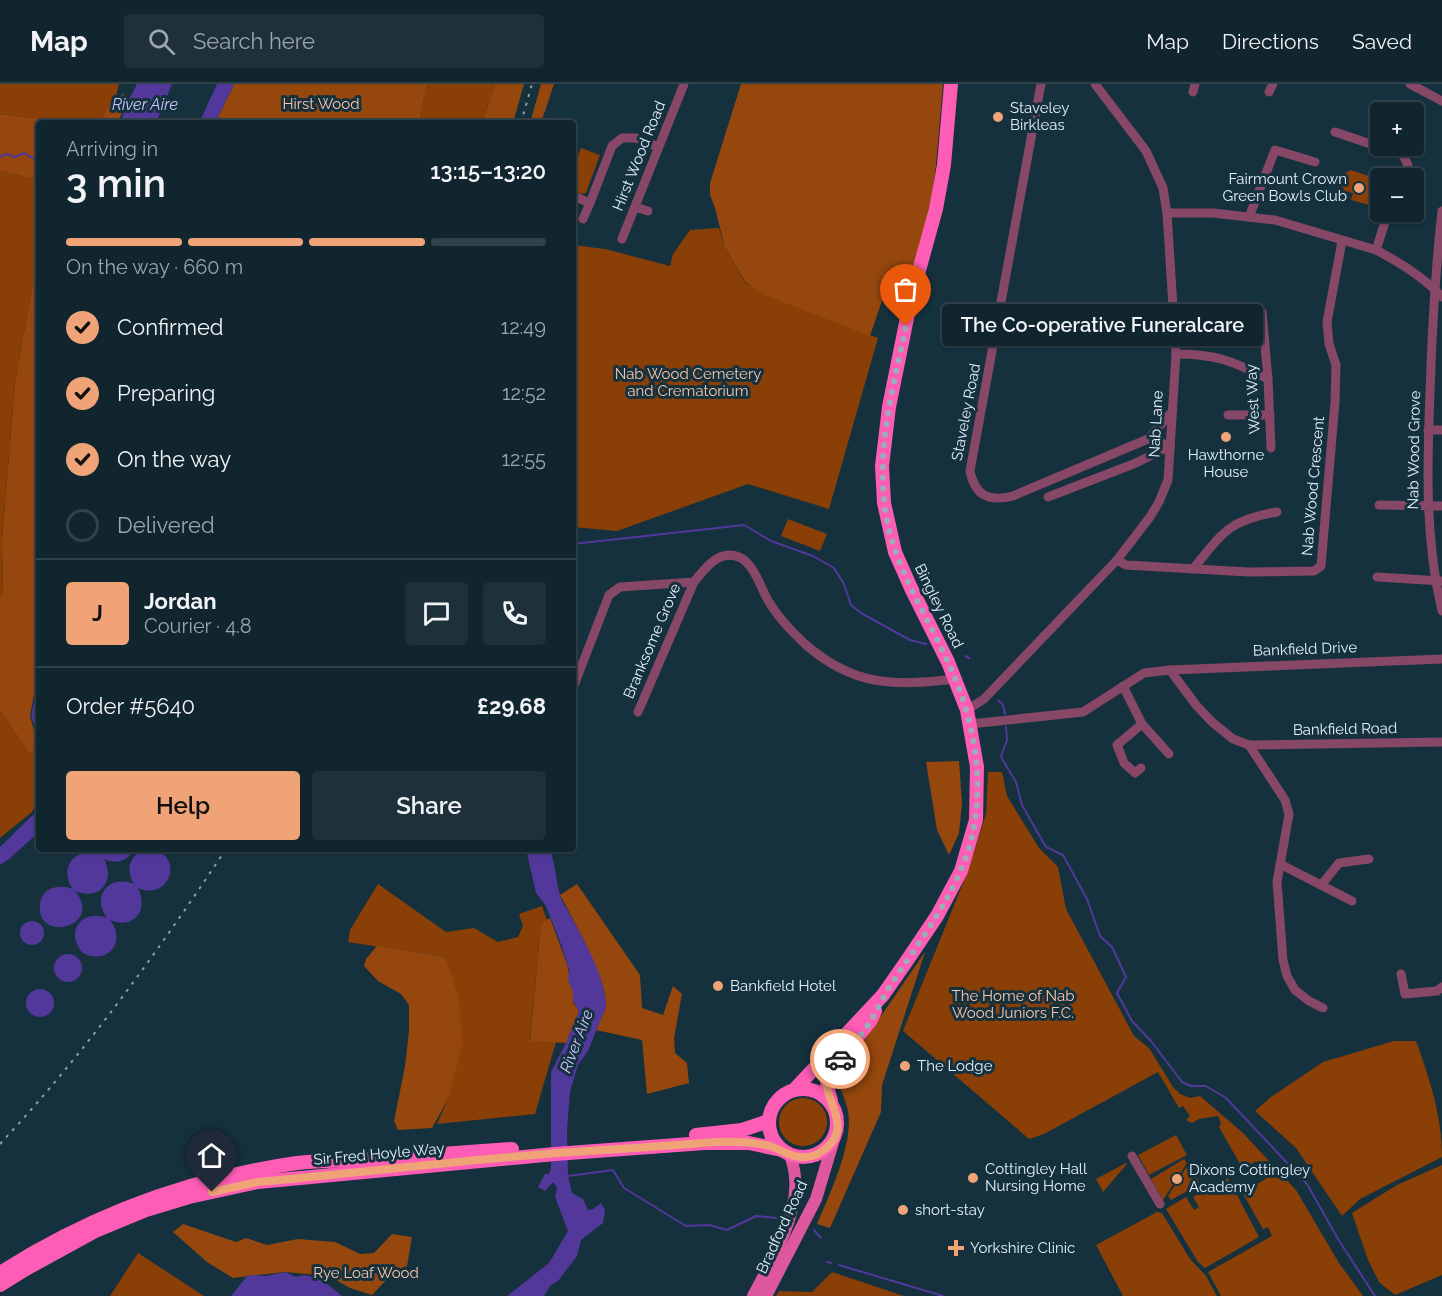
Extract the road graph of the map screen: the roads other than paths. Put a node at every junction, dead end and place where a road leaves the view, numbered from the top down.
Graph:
1 (684, 84) edge
2 (951, 84) edge
3 (1041, 84) edge
4 (1095, 84) edge
5 (1410, 84) edge
6 (1442, 101) edge
7 (1335, 132) dead end
8 (658, 147) junction
9 (1315, 162) dead end
10 (1407, 168) edge
11 (576, 197) edge
12 (590, 202) junction
13 (635, 207) junction
14 (648, 211) dead end
15 (1442, 211) edge
16 (1167, 213) junction
17 (1249, 217) junction
18 (583, 219) dead end
19 (1385, 222) edge
20 (622, 239) dead end
21 (1342, 241) junction
22 (1376, 250) junction
23 (1434, 288) junction
24 (1442, 297) edge
25 (1262, 312) dead end
26 (1176, 354) junction
27 (1268, 379) junction
28 (1171, 413) junction
29 (1228, 415) dead end
30 (1270, 415) junction
31 (1428, 430) junction
32 (1442, 430) edge
33 (1148, 439) junction
34 (1170, 446) junction
35 (1271, 448) dead end
36 (1048, 497) dead end
37 (1379, 505) dead end
38 (1427, 506) junction
39 (1442, 506) edge
40 (1277, 512) dead end
41 (1117, 560) junction
42 (1193, 569) junction
43 (1377, 577) dead end
44 (1438, 581) edge
45 (694, 582) junction
46 (1442, 611) edge
47 (1442, 659) edge
48 (1170, 670) junction
49 (576, 680) edge
50 (956, 680) junction
51 (1123, 686) junction
52 (638, 712) dead end
53 (969, 717) junction
54 (1142, 724) junction
55 (1442, 742) edge
56 (1249, 745) junction
57 (1169, 754) dead end
58 (1141, 768) dead end
59 (1368, 859) dead end
60 (1280, 864) junction
61 (1322, 884) junction
62 (1352, 901) dead end
63 (1401, 974) dead end
64 (1442, 987) edge
65 (1405, 994) junction
66 (883, 995) junction
67 (1405, 1005) dead end
68 (1323, 1008) dead end
69 (795, 1089) junction
70 (832, 1103) junction
71 (769, 1120) junction
72 (835, 1136) junction
73 (685, 1140) junction
74 (786, 1152) junction
75 (1132, 1156) dead end
76 (368, 1166) junction
77 (1160, 1204) dead end
78 (0, 1273) edge
79 (0, 1286) edge
80 (753, 1296) edge
81 (766, 1296) edge

1 - 8 street, Hirst Wood Road
2 - 50 highway, Bingley Road
3 - 33 street, Staveley Road
4 - 16 street, Nab Lane
5 - 6 street
7 - 10 street
8 - 12 street
8 - 13 street, Hirst Wood Road
9 - 17 street
11 - 12 street
12 - 18 street
13 - 14 street
13 - 20 street, Hirst Wood Road
15 - 23 street, Nab Wood Grove
16 - 17 street
16 - 26 street, Nab Lane
17 - 21 street
19 - 22 street
21 - 22 street
21 - 42 street, Nab Wood Crescent
22 - 23 street
23 - 24 street
23 - 31 street, Nab Wood Grove
25 - 27 street, West Way
26 - 27 street
26 - 28 street, Nab Lane
27 - 30 street, West Way
28 - 33 street, Staveley Road
28 - 34 street, Nab Lane
29 - 30 street
30 - 35 street, West Way
31 - 32 street
31 - 38 street, Nab Wood Grove
33 - 34 street
34 - 36 street
34 - 41 street, Nab Lane
37 - 38 street
38 - 39 street
38 - 44 street, Nab Wood Grove
40 - 42 street
41 - 42 street, Nab Wood Crescent
41 - 53 street, Nab Lane
43 - 44 street
44 - 46 street, Nab Wood Grove
45 - 49 street
45 - 50 street
45 - 52 street, Branksome Grove
47 - 48 street, Bankfield Drive
48 - 51 street, Bankfield Drive
48 - 56 street
50 - 53 highway, Bingley Road
51 - 53 street, Bankfield Drive
51 - 54 street
53 - 66 highway, Bingley Road
54 - 57 street
54 - 58 street
55 - 56 street, Bankfield Road
56 - 60 street
59 - 61 street
60 - 61 street
60 - 68 street
61 - 62 street
63 - 65 street
64 - 65 street
65 - 67 street
66 - 69 highway, Bingley Road
66 - 70 highway
69 - 70 highway
69 - 71 highway
70 - 72 highway
71 - 73 highway, Sir Fred Hoyle Way
71 - 74 highway
72 - 74 highway
72 - 81 main road, Bradford Road
73 - 74 highway, Sir Fred Hoyle Way
73 - 76 highway, Sir Fred Hoyle Way
74 - 80 main road, Bradford Road
75 - 77 street
76 - 78 highway, Sir Fred Hoyle Way
76 - 79 highway, Sir Fred Hoyle Way

